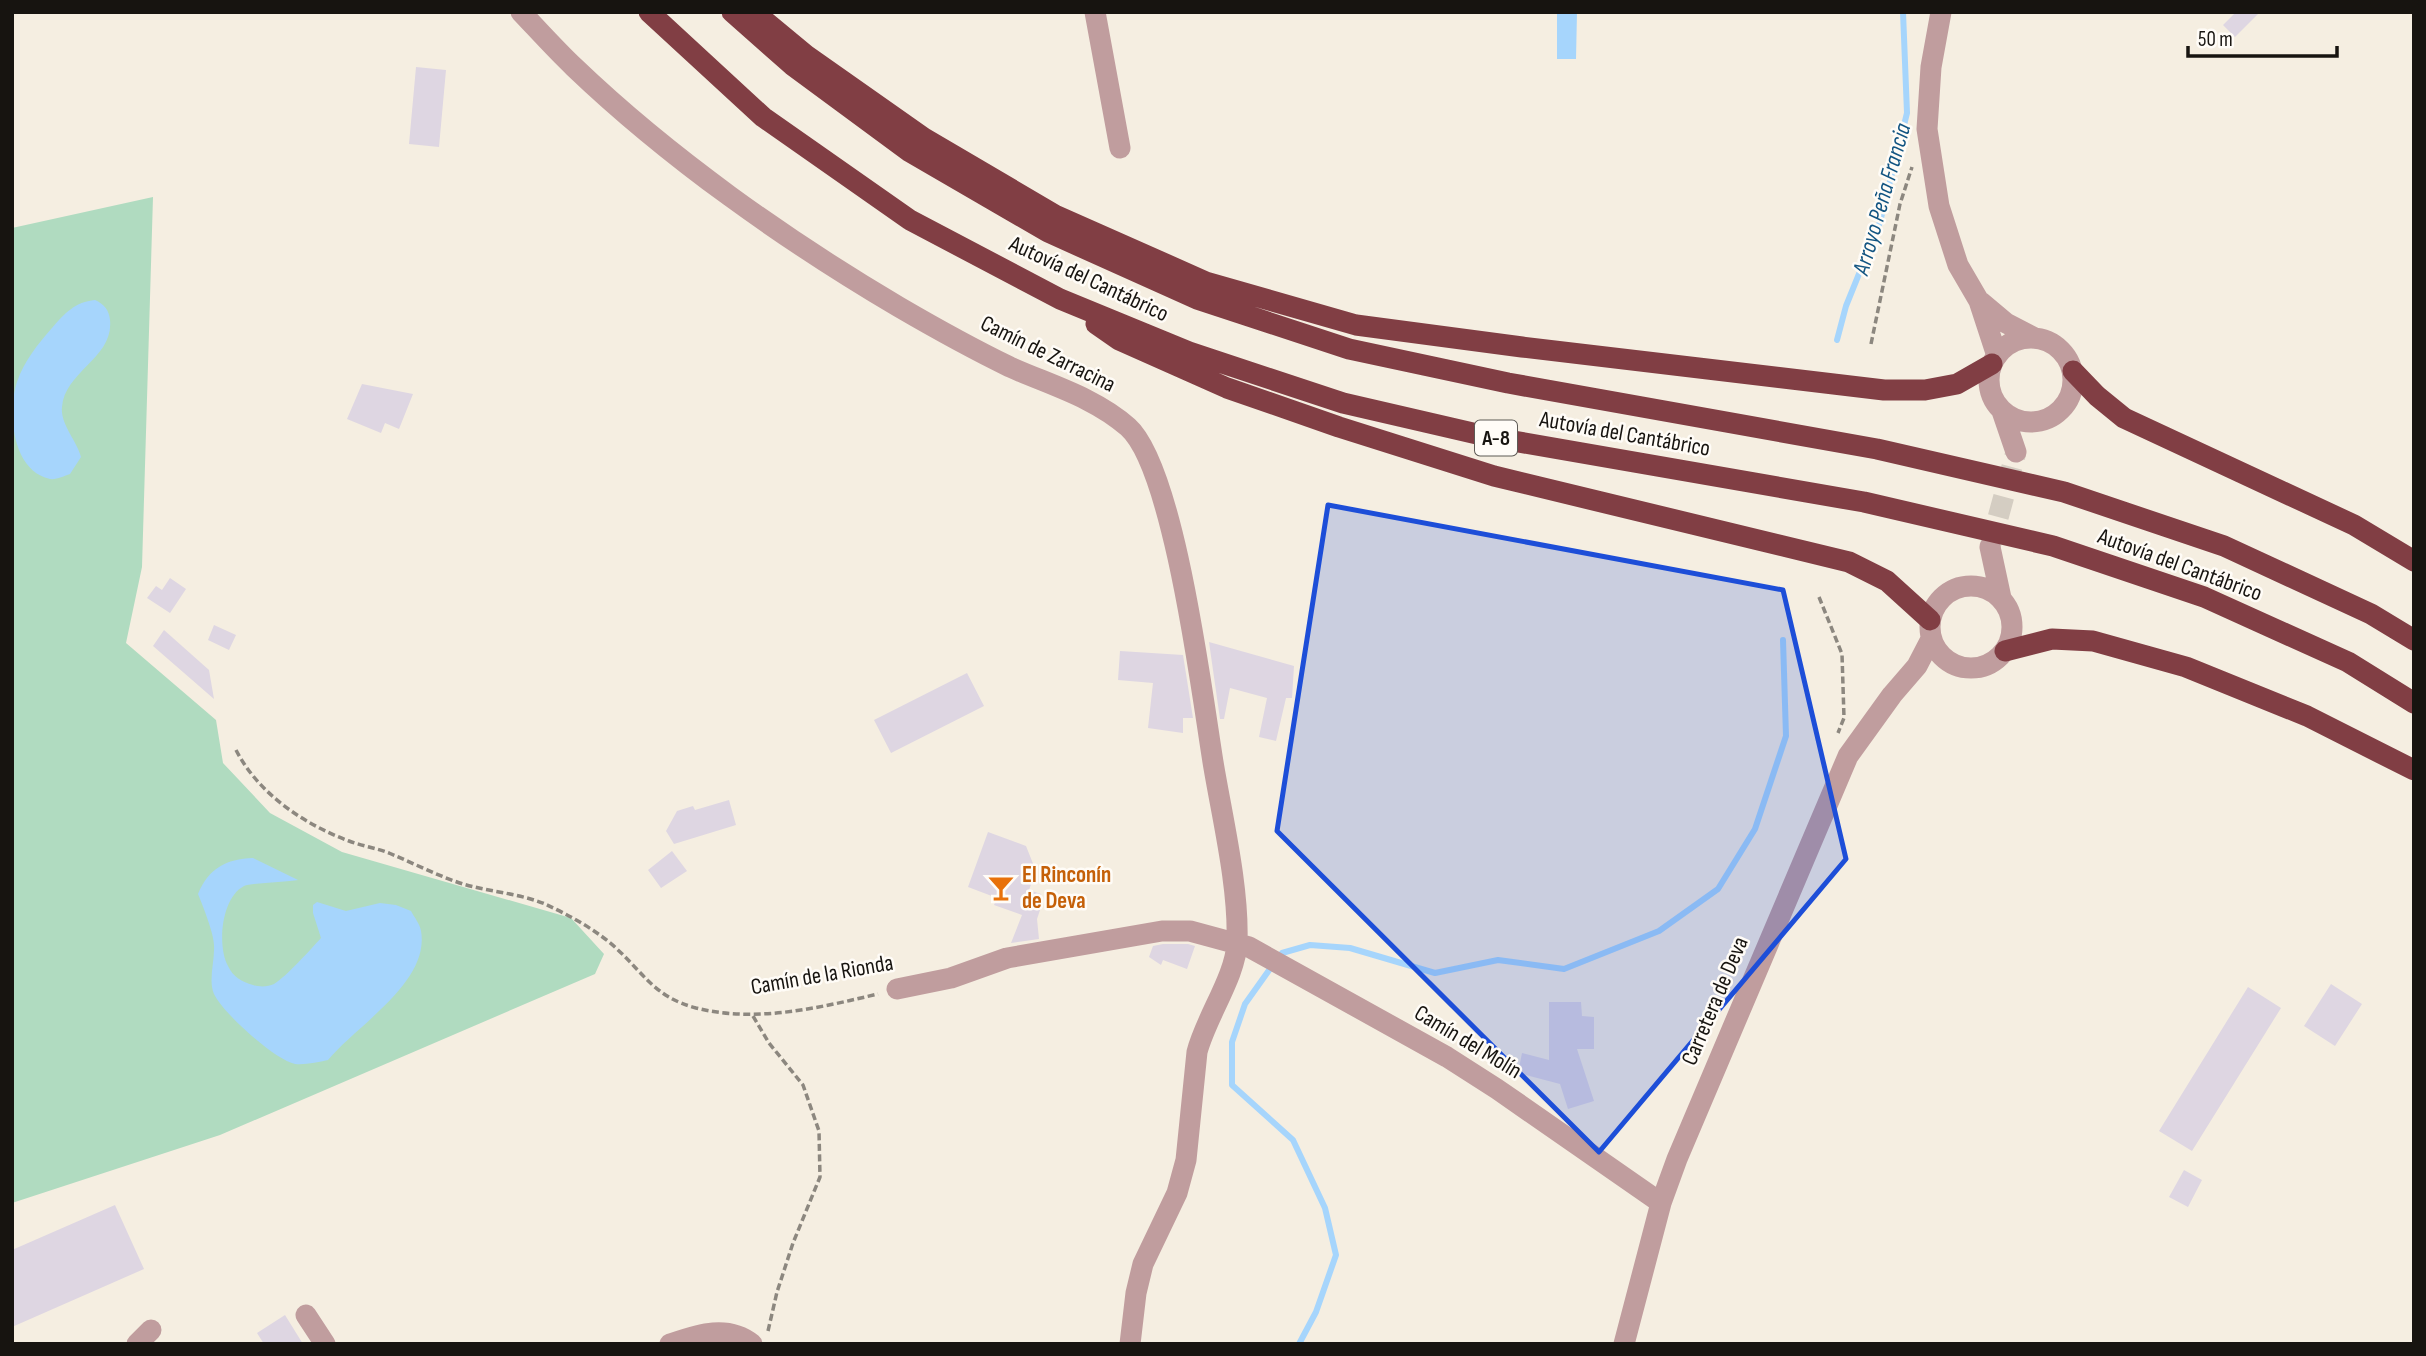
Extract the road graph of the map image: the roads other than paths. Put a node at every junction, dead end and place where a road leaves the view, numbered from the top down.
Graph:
1 (521, 12) edge
2 (649, 12) edge
3 (732, 12) edge
4 (754, 12) edge
5 (1095, 12) edge
6 (1941, 12) edge
7 (1120, 148) dead end
8 (1060, 299) junction
9 (1979, 300) junction
10 (2035, 338) junction
11 (1995, 360) junction
12 (2073, 371) junction
13 (2002, 411) junction
14 (2039, 422) junction
15 (2414, 561) edge
16 (1962, 586) junction
17 (2001, 598) junction
18 (1931, 629) junction
19 (2414, 640) edge
20 (2005, 651) junction
21 (1957, 666) junction
22 (1892, 695) junction
23 (2414, 703) edge
24 (2414, 770) edge
25 (1237, 944) junction
26 (897, 989) road end
27 (1661, 1203) junction
28 (306, 1315) dead end
29 (760, 1338) edge
30 (325, 1344) edge
31 (670, 1344) edge
32 (1130, 1344) edge
33 (1624, 1344) edge

1 - 25 street, Camín de Zarracina
2 - 8 highway, Autovía del Cantábrico / A-8
3 - 19 highway, Autovía del Cantábrico
4 - 11 highway
5 - 7 street
6 - 9 street
8 - 18 highway
8 - 23 highway, Autovía del Cantábrico / A-8
9 - 10 street
9 - 11 street
10 - 11 street
10 - 12 street
11 - 13 street
12 - 14 street
12 - 15 highway
13 - 14 street
13 - 14 street
16 - 17 street
16 - 17 street
16 - 18 street
17 - 20 street
18 - 21 street
18 - 22 street, Carretera de Deva
20 - 21 street
20 - 24 highway
21 - 22 street, Carretera de Deva
22 - 27 street, Carretera de Deva
25 - 26 street, Camín de la Rionda
25 - 27 street, Camín del Molín
25 - 32 street
27 - 33 street, Carretera de Deva
28 - 30 street
29 - 31 street

